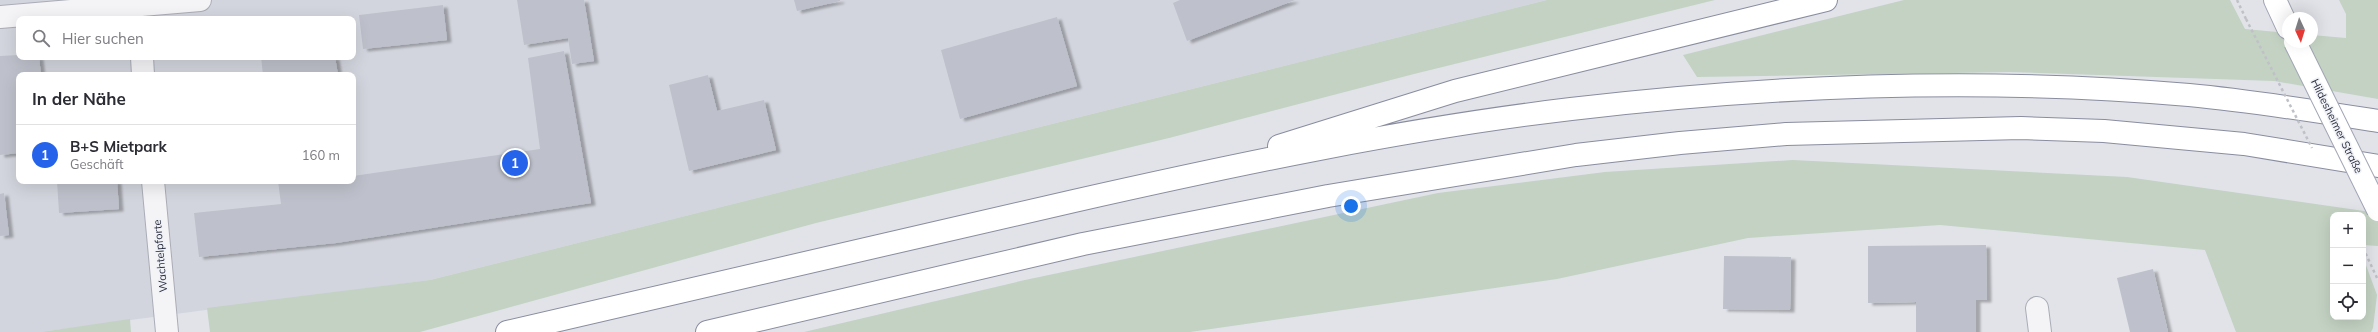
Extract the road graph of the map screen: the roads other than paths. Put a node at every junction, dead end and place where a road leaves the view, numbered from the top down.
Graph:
1 (200, 0) edge
2 (1826, 0) edge
3 (2275, 0) edge
4 (137, 8) edge
5 (2282, 14) edge
6 (0, 17) edge
7 (2298, 48) edge
8 (142, 60) edge
9 (143, 72) edge
10 (2378, 121) edge
11 (2378, 166) edge
12 (1213, 170) junction
13 (153, 184) edge
14 (2378, 210) edge
15 (2037, 308) dead end
16 (166, 327) edge
17 (508, 332) edge
18 (707, 332) edge
19 (2040, 332) edge

1 - 4 street
2 - 12 main road
3 - 5 main road, Hildesheimer Straße
4 - 6 street
7 - 14 main road, Hildesheimer Straße, bridge
8 - 9 street
10 - 12 main road
11 - 18 main road
12 - 17 main road
13 - 16 street, Wachtelpforte
15 - 19 street

